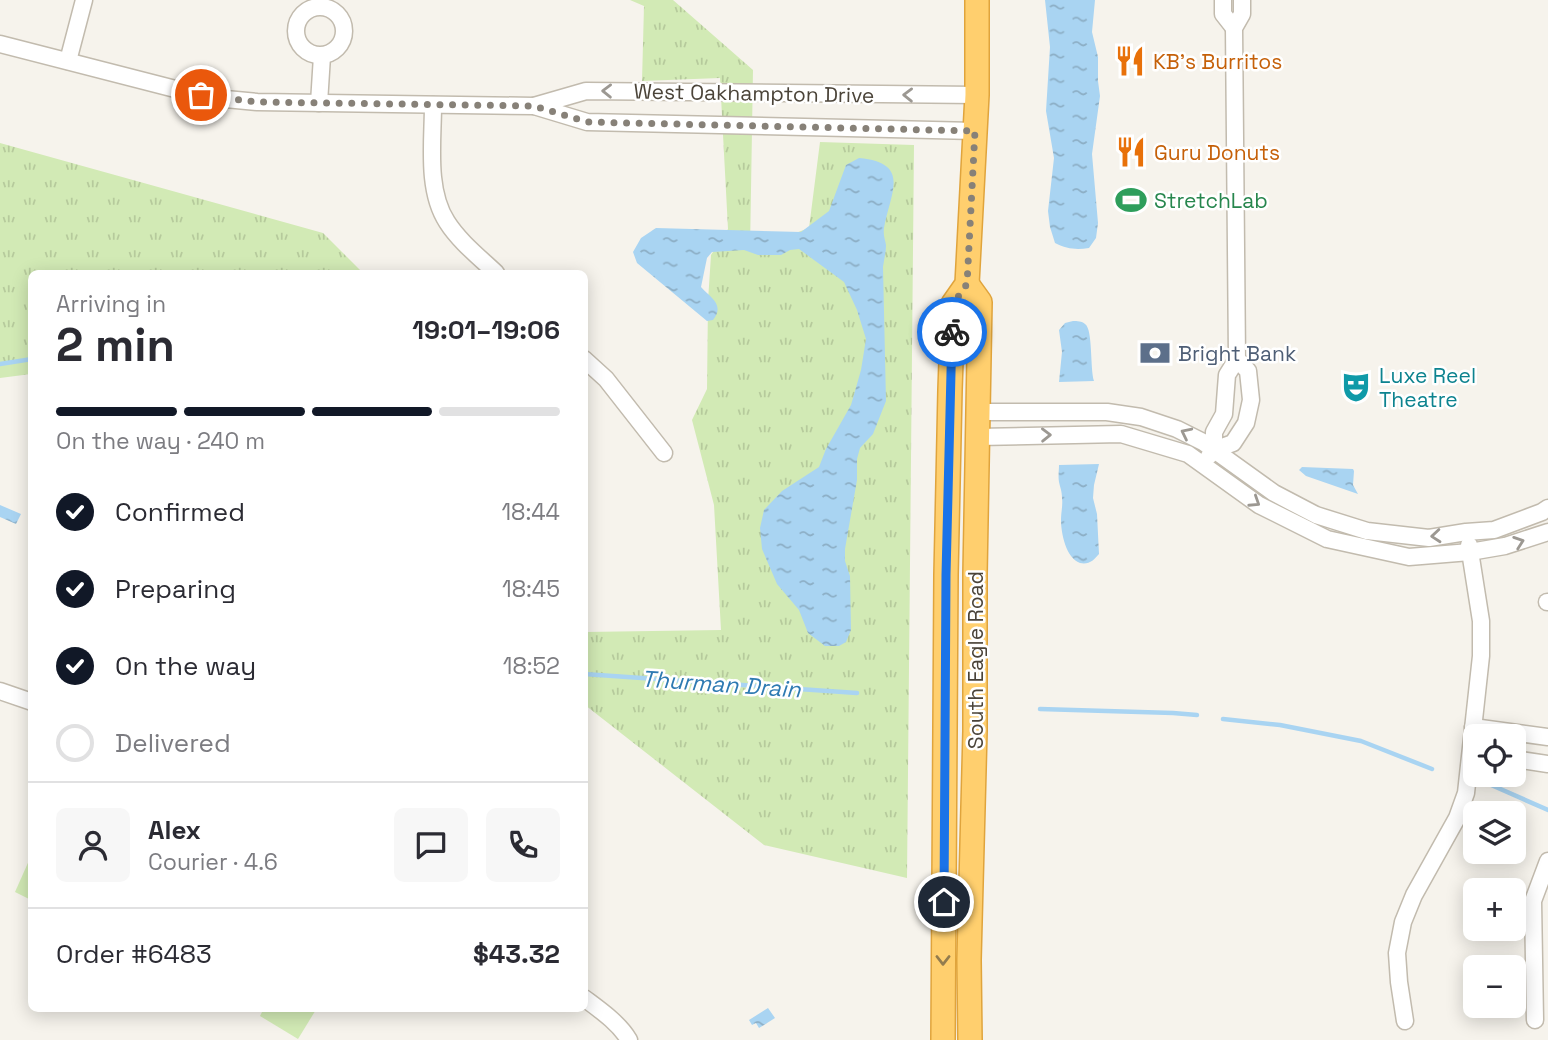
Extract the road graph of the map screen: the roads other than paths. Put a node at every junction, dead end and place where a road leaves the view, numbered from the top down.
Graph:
1 (84, 0) edge
2 (976, 0) edge
3 (1223, 0) edge
4 (1242, 0) edge
5 (1234, 28) junction
6 (0, 44) edge
7 (322, 56) dead end
8 (68, 61) junction
9 (976, 95) junction
10 (319, 103) junction
11 (433, 105) junction
12 (534, 106) junction
13 (975, 131) junction
14 (493, 270) edge
15 (967, 284) junction
16 (1237, 359) junction
17 (588, 363) edge
18 (950, 395) junction
19 (978, 412) junction
20 (978, 437) junction
21 (1214, 450) junction
22 (664, 453) dead end
23 (1203, 465) junction
24 (1548, 508) edge
25 (1466, 532) junction
26 (1548, 532) edge
27 (1470, 552) junction
28 (975, 671) junction
29 (0, 691) edge
30 (945, 693) junction
31 (28, 701) edge
32 (1473, 724) edge
33 (1526, 734) edge
34 (1548, 737) edge
35 (1526, 761) edge
36 (1548, 764) edge
37 (1466, 787) edge
38 (1548, 862) edge
39 (970, 978) junction
40 (588, 1001) edge
41 (1535, 1020) dead end
42 (1405, 1021) dead end
43 (629, 1040) edge
44 (943, 1040) edge
45 (970, 1040) edge

1 - 8 street
2 - 9 highway, South Eagle Road
3 - 5 street
4 - 5 street
5 - 16 street
6 - 8 street, West Oakhampton Drive
7 - 10 street
8 - 10 street, West Oakhampton Drive
9 -> 12 street, West Oakhampton Drive
9 - 13 highway, South Eagle Road
10 - 11 street, West Oakhampton Drive
11 - 12 street, West Oakhampton Drive
11 - 14 street
12 - 13 street, West Oakhampton Drive
13 - 15 highway, South Eagle Road
15 - 18 highway, South Eagle Road
15 - 19 highway, South Eagle Road
16 - 21 street
16 - 21 street
17 - 22 street
18 - 28 highway
18 - 30 highway, South Eagle Road
19 - 20 highway, South Eagle Road
21 -> 19 street
20 -> 23 street
20 - 28 highway, South Eagle Road
21 - 23 street
25 -> 21 street
23 -> 27 street
24 - 25 street
25 - 27 street
27 -> 26 street
27 - 32 street
28 - 39 highway, South Eagle Road
29 - 31 street
30 - 39 highway
30 -> 44 highway, South Eagle Road
33 - 34 street
35 - 36 street
37 - 42 street
38 - 41 street
39 - 45 highway, South Eagle Road
40 - 43 street

